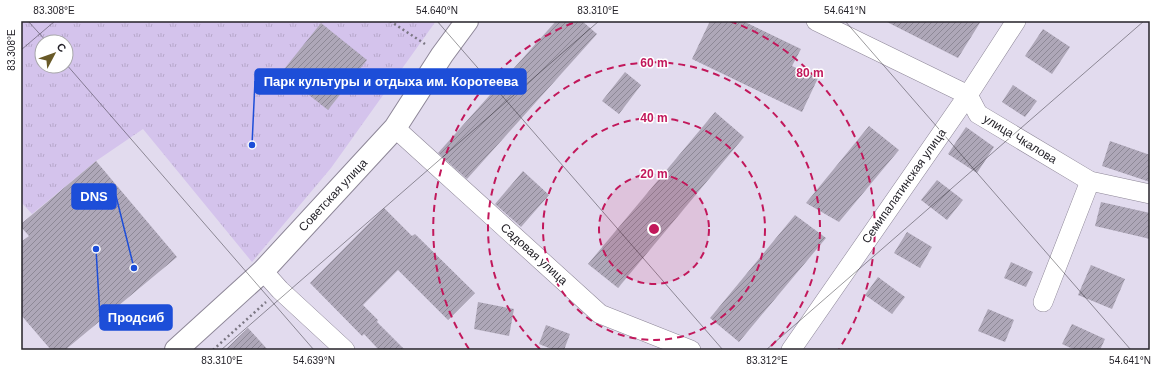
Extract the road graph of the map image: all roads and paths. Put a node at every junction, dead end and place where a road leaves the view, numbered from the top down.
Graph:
1 (390, 21) edge
2 (467, 21) edge
3 (816, 21) edge
4 (1016, 21) edge
5 (442, 55) junction
6 (968, 95) junction
7 (395, 128) junction
8 (1090, 181) junction
9 (1150, 194) edge
10 (263, 271) junction
11 (280, 290) junction
12 (1043, 302) dead end
13 (176, 350) edge
14 (214, 350) edge
15 (345, 350) edge
16 (691, 350) edge
17 (791, 350) edge

1 - 5 path
2 - 5 main road, Советская улица
3 - 6 street
4 - 6 street, Семипалатинская улица
5 - 7 main road, Советская улица
6 - 8 street, улица Чкалова
6 - 17 street, Семипалатинская улица
7 - 10 main road, Советская улица
7 - 16 street, Садовая улица
8 - 9 street, улица Чкалова
8 - 12 street
10 - 11 street
10 - 13 main road, Советская улица
11 - 14 path
11 - 15 street

